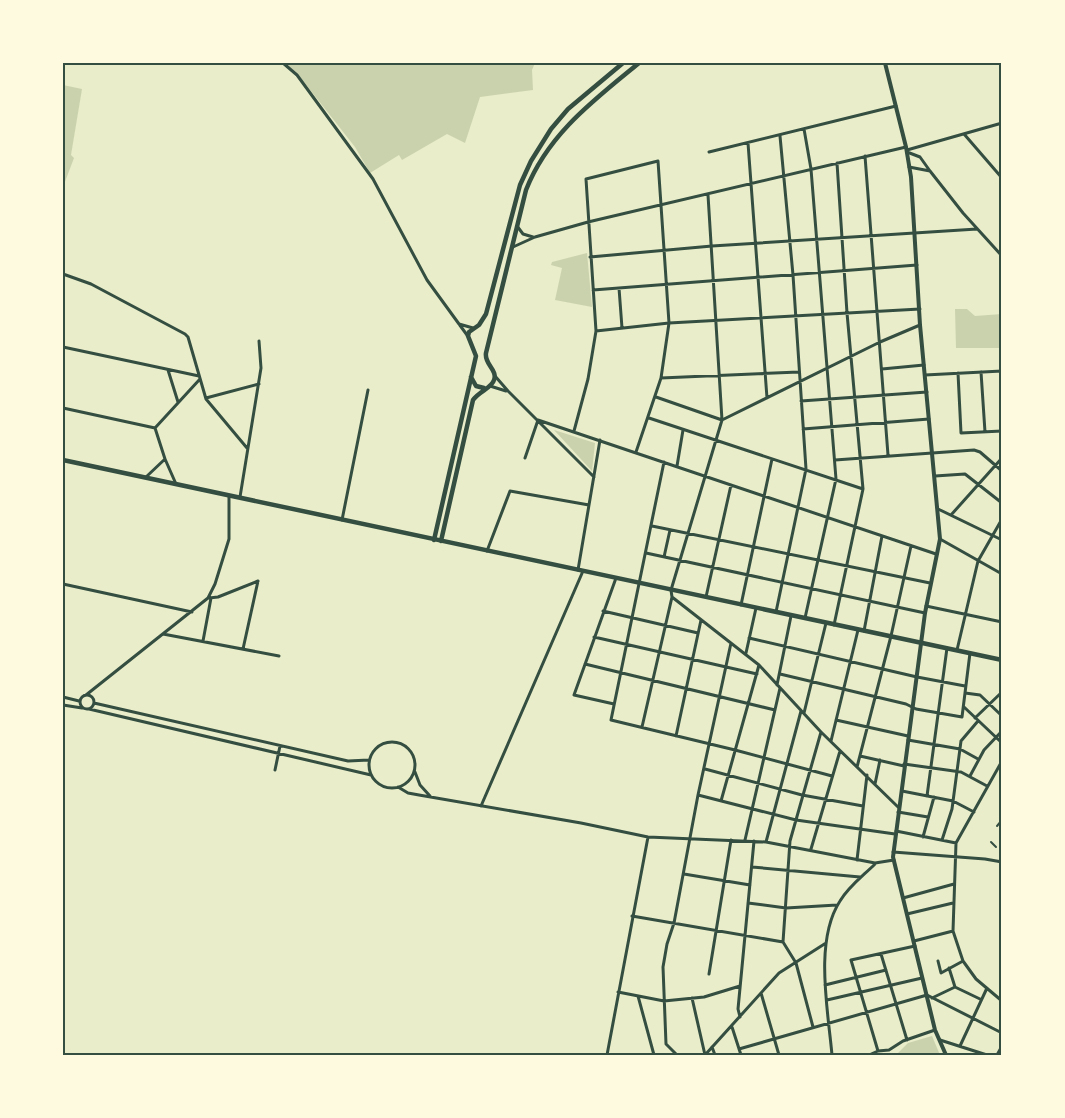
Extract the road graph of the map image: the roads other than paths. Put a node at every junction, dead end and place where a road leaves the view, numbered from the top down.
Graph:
1 (283, 63) edge
2 (623, 63) edge
3 (639, 63) edge
4 (885, 63) edge
5 (896, 106) junction
6 (1002, 123) edge
7 (804, 129) junction
8 (964, 134) junction
9 (780, 136) junction
10 (748, 143) junction
11 (907, 150) junction
12 (709, 152) dead end
13 (865, 156) junction
14 (837, 163) junction
15 (909, 167) junction
16 (811, 170) junction
17 (930, 171) junction
18 (785, 176) junction
19 (1002, 178) edge
20 (751, 184) junction
21 (708, 195) junction
22 (662, 206) junction
23 (588, 222) junction
24 (517, 226) junction
25 (977, 229) junction
26 (915, 233) junction
27 (872, 236) junction
28 (535, 237) junction
29 (842, 238) junction
30 (817, 240) junction
31 (790, 241) junction
32 (756, 244) junction
33 (712, 246) junction
34 (512, 248) junction
35 (664, 251) junction
36 (1002, 256) edge
37 (590, 257) junction
38 (917, 266) junction
39 (874, 269) junction
40 (845, 271) junction
41 (819, 273) junction
42 (63, 274) edge
43 (793, 275) junction
44 (758, 278) junction
45 (715, 281) junction
46 (667, 284) junction
47 (619, 288) junction
48 (593, 290) junction
49 (920, 309) junction
50 (878, 311) junction
51 (847, 313) junction
52 (823, 314) junction
53 (796, 316) junction
54 (760, 318) junction
55 (717, 321) junction
56 (457, 323) junction
57 (669, 323) junction
58 (479, 325) junction
59 (920, 325) junction
60 (473, 328) junction
61 (622, 329) junction
62 (596, 332) junction
63 (490, 333) junction
64 (468, 336) junction
65 (259, 341) dead end
66 (880, 342) junction
67 (63, 347) edge
68 (850, 356) junction
69 (924, 365) junction
70 (827, 368) junction
71 (882, 369) junction
72 (168, 370) junction
73 (1002, 371) edge
74 (799, 372) junction
75 (981, 372) junction
76 (958, 373) junction
77 (765, 374) junction
78 (925, 375) junction
79 (495, 376) junction
80 (720, 376) junction
81 (200, 377) junction
82 (471, 377) junction
83 (661, 378) junction
84 (800, 381) junction
85 (259, 384) junction
86 (487, 387) junction
87 (368, 390) dead end
88 (1002, 390) edge
89 (508, 391) junction
90 (927, 392) junction
91 (884, 395) junction
92 (656, 397) junction
93 (854, 397) junction
94 (206, 398) junction
95 (767, 398) junction
96 (829, 399) junction
97 (801, 401) junction
98 (178, 403) junction
99 (63, 408) edge
100 (648, 418) junction
101 (929, 419) junction
102 (538, 420) junction
103 (722, 420) junction
104 (886, 423) junction
105 (856, 425) junction
106 (831, 427) junction
107 (155, 428) junction
108 (802, 429) junction
109 (683, 430) junction
110 (574, 431) junction
111 (1002, 431) edge
112 (985, 432) junction
113 (600, 440) junction
114 (715, 441) junction
115 (247, 448) junction
116 (636, 452) junction
117 (933, 452) junction
118 (888, 455) junction
119 (525, 458) dead end
120 (859, 458) junction
121 (1002, 458) edge
122 (165, 459) junction
123 (772, 459) junction
124 (835, 459) junction
125 (63, 460) edge
126 (664, 462) junction
127 (995, 465) junction
128 (677, 466) junction
129 (806, 469) junction
130 (1002, 471) edge
131 (704, 476) junction
132 (935, 476) junction
133 (594, 477) junction
134 (144, 479) junction
135 (836, 479) junction
136 (177, 485) junction
137 (731, 485) junction
138 (979, 485) junction
139 (863, 489) junction
140 (764, 495) junction
141 (229, 496) junction
142 (239, 498) junction
143 (1002, 502) edge
144 (589, 505) junction
145 (798, 508) junction
146 (938, 509) junction
147 (951, 515) junction
148 (826, 517) junction
149 (1002, 519) edge
150 (342, 520) junction
151 (652, 526) junction
152 (854, 527) junction
153 (670, 530) junction
154 (688, 533) junction
155 (992, 535) junction
156 (882, 536) junction
157 (719, 539) junction
158 (940, 539) junction
159 (434, 540) junction
160 (1002, 540) edge
161 (441, 541) junction
162 (911, 546) junction
163 (753, 547) junction
164 (487, 551) junction
165 (646, 553) junction
166 (936, 554) junction
167 (789, 555) junction
168 (664, 557) junction
169 (680, 560) junction
170 (817, 560) junction
171 (978, 561) junction
172 (846, 566) junction
173 (713, 567) junction
174 (581, 571) junction
175 (875, 572) junction
176 (1002, 573) edge
177 (747, 574) junction
178 (616, 578) junction
179 (904, 578) junction
180 (783, 582) junction
181 (640, 583) junction
182 (63, 584) edge
183 (930, 584) junction
184 (811, 588) junction
185 (671, 590) junction
186 (840, 595) junction
187 (672, 597) junction
188 (706, 597) junction
189 (210, 598) junction
190 (870, 600) junction
191 (741, 605) junction
192 (926, 606) junction
193 (898, 607) junction
194 (756, 608) junction
195 (603, 611) junction
196 (192, 612) junction
197 (776, 612) junction
198 (925, 613) junction
199 (965, 614) junction
200 (792, 616) junction
201 (633, 618) junction
202 (805, 618) junction
203 (701, 620) junction
204 (1002, 622) edge
205 (826, 623) junction
206 (666, 625) junction
207 (834, 625) junction
208 (861, 630) junction
209 (698, 633) junction
210 (163, 634) junction
211 (891, 636) junction
212 (594, 637) junction
213 (749, 638) junction
214 (203, 641) junction
215 (921, 642) junction
216 (731, 643) junction
217 (627, 645) junction
218 (786, 646) junction
219 (947, 648) junction
220 (243, 649) junction
221 (957, 650) junction
222 (659, 652) junction
223 (819, 653) junction
224 (969, 653) junction
225 (745, 654) junction
226 (279, 656) dead end
227 (692, 659) junction
228 (1002, 660) edge
229 (850, 662) junction
230 (585, 664) junction
231 (759, 665) junction
232 (725, 666) junction
233 (882, 669) junction
234 (621, 672) junction
235 (757, 674) junction
236 (780, 674) junction
237 (917, 677) junction
238 (653, 680) junction
239 (812, 682) junction
240 (942, 682) junction
241 (965, 686) junction
242 (686, 687) junction
243 (778, 687) junction
244 (844, 689) junction
245 (1002, 692) edge
246 (965, 693) junction
247 (88, 695) junction
248 (720, 695) junction
249 (63, 697) edge
250 (876, 697) junction
251 (79, 701) junction
252 (748, 702) junction
253 (94, 703) junction
254 (614, 704) junction
255 (990, 704) junction
256 (63, 705) edge
257 (963, 706) junction
258 (912, 707) junction
259 (82, 708) junction
260 (89, 709) junction
261 (775, 710) junction
262 (803, 712) junction
263 (938, 713) junction
264 (1002, 716) edge
265 (977, 719) junction
266 (836, 720) junction
267 (642, 727) junction
268 (869, 727) junction
269 (1002, 731) edge
270 (821, 732) junction
271 (676, 736) junction
272 (996, 737) junction
273 (908, 738) junction
274 (831, 741) junction
275 (710, 743) junction
276 (1002, 743) edge
277 (934, 745) junction
278 (280, 746) junction
279 (960, 749) junction
280 (735, 750) junction
281 (840, 751) junction
282 (278, 753) junction
283 (860, 756) junction
284 (764, 757) junction
285 (978, 759) junction
286 (369, 760) junction
287 (880, 760) junction
288 (1002, 761) edge
289 (787, 764) junction
290 (904, 765) junction
291 (857, 767) junction
292 (931, 768) junction
293 (705, 769) junction
294 (274, 770) dead end
295 (414, 770) junction
296 (809, 770) junction
297 (957, 771) junction
298 (370, 775) junction
299 (867, 775) junction
300 (728, 776) junction
301 (832, 776) junction
302 (970, 776) junction
303 (758, 784) junction
304 (875, 784) junction
305 (987, 786) junction
306 (398, 787) junction
307 (780, 789) junction
308 (900, 791) junction
309 (698, 795) junction
310 (802, 795) junction
311 (927, 796) junction
312 (431, 797) junction
313 (934, 797) junction
314 (825, 800) junction
315 (721, 801) junction
316 (953, 801) junction
317 (481, 806) junction
318 (863, 806) junction
319 (751, 809) junction
320 (898, 809) junction
321 (974, 812) junction
322 (774, 814) junction
323 (928, 817) junction
324 (796, 820) junction
325 (1002, 820) edge
326 (819, 824) junction
327 (997, 826) dead end
328 (860, 829) junction
329 (895, 832) junction
330 (648, 837) junction
331 (923, 837) junction
332 (690, 838) junction
333 (731, 840) junction
334 (745, 840) junction
335 (942, 840) junction
336 (754, 841) junction
337 (766, 842) junction
338 (991, 842) dead end
339 (956, 843) junction
340 (791, 846) junction
341 (996, 847) dead end
342 (810, 850) junction
343 (893, 852) junction
344 (955, 858) junction
345 (857, 860) junction
346 (894, 860) junction
347 (1002, 862) edge
348 (875, 863) junction
349 (752, 867) junction
350 (789, 871) junction
351 (684, 874) junction
352 (860, 877) junction
353 (725, 881) junction
354 (954, 884) junction
355 (750, 885) junction
356 (903, 898) junction
357 (748, 903) junction
358 (953, 903) junction
359 (837, 905) junction
360 (786, 908) junction
361 (907, 914) junction
362 (632, 916) junction
363 (674, 923) junction
364 (716, 929) junction
365 (953, 931) junction
366 (744, 933) junction
367 (914, 941) junction
368 (783, 942) junction
369 (827, 943) junction
370 (915, 946) junction
371 (882, 954) junction
372 (963, 961) junction
373 (938, 962) dead end
374 (796, 963) junction
375 (949, 968) junction
376 (886, 970) junction
377 (709, 974) dead end
378 (856, 977) junction
379 (922, 978) junction
380 (825, 985) junction
381 (891, 985) junction
382 (740, 986) junction
383 (955, 987) junction
384 (987, 988) junction
385 (618, 992) junction
386 (861, 992) junction
387 (761, 993) junction
388 (927, 995) junction
389 (638, 996) junction
390 (693, 998) junction
391 (932, 998) junction
392 (826, 1000) junction
393 (981, 1000) junction
394 (664, 1001) junction
395 (1002, 1001) edge
396 (896, 1003) junction
397 (866, 1011) junction
398 (740, 1017) junction
399 (972, 1018) junction
400 (829, 1022) junction
401 (732, 1027) junction
402 (813, 1027) junction
403 (935, 1030) junction
404 (1002, 1033) edge
405 (775, 1038) junction
406 (907, 1040) junction
407 (939, 1040) junction
408 (960, 1046) junction
409 (1002, 1046) edge
410 (712, 1047) junction
411 (739, 1049) junction
412 (889, 1050) junction
413 (878, 1051) junction
414 (607, 1055) edge
415 (654, 1055) edge
416 (677, 1055) edge
417 (705, 1055) edge
418 (715, 1055) edge
419 (741, 1055) edge
420 (780, 1055) edge
421 (832, 1055) edge
422 (869, 1055) edge
423 (887, 1055) edge
424 (946, 1055) edge
425 (987, 1055) edge
426 (997, 1055) edge

1 - 56 street
2 - 58 main road
3 - 24 main road
4 - 5 street
5 - 7 street
5 - 11 street
6 - 8 street
7 - 9 street
7 - 16 street
8 - 11 street
8 - 19 street
9 - 10 street
9 - 18 street
10 - 12 street
10 - 20 street
11 - 13 street
11 - 15 street
11 - 17 street
13 - 14 street
13 - 27 street
14 - 16 street
14 - 29 street
15 - 17 street
15 - 26 street
16 - 18 street
16 - 30 street
17 - 25 street
18 - 20 street
18 - 31 street
20 - 21 street
20 - 32 street
21 - 22 street
21 - 33 street
22 - 23 street
22 - 23 street
22 - 35 street
23 - 28 street
23 - 37 street
24 - 28 street
24 - 34 main road
25 - 26 street
25 - 36 street
26 - 27 street
26 - 38 street
27 - 29 street
27 - 39 street
28 - 34 street
29 - 30 street
29 - 40 street
30 - 31 street
30 - 41 street
31 - 32 street
31 - 43 street
32 - 33 street
32 - 44 street
33 - 35 street
33 - 45 street
34 - 63 main road
35 - 37 street
35 - 46 street
37 - 48 street
38 - 39 street
38 - 49 street
39 - 40 street
39 - 50 street
40 - 41 street
40 - 51 street
41 - 43 street
41 - 52 street
42 - 81 street
43 - 44 street
43 - 53 street
44 - 45 street
44 - 54 street
45 - 46 street
45 - 55 street
46 - 47 street
46 - 57 street
47 - 48 street
47 - 61 street
48 - 62 street
49 - 50 street
49 - 59 street
50 - 51 street
50 - 66 street
51 - 52 street
51 - 68 street
52 - 53 street
52 - 70 street
53 - 54 street
53 - 74 street
54 - 55 street
54 - 77 street
55 - 57 street
55 - 80 street
56 - 60 street
56 - 64 street
57 - 61 street
57 - 83 street
58 - 60 main road
58 - 63 main road
59 - 66 street
59 - 69 street
60 - 64 main road
61 - 62 street
62 - 110 street
63 - 79 main road
64 - 82 main road
65 - 85 street
66 - 68 street
66 - 71 street
67 - 72 street
68 - 70 street
68 - 93 street
69 - 71 street
69 - 78 street
70 - 84 street
70 - 96 street
71 - 91 street
72 - 81 street
72 - 98 street
73 - 75 street
73 - 88 street
74 - 77 street
74 - 84 street
75 - 76 street
75 - 112 street
76 - 78 street
76 - 112 street
77 - 80 street
77 - 95 street
78 - 90 street
79 - 86 main road
79 - 89 street
80 - 83 street
80 - 103 street
81 - 94 street
81 - 98 street
82 - 86 main road
82 - 159 main road
83 - 92 street
84 - 95 street
84 - 97 street
85 - 94 street
85 - 115 street
86 - 89 street
86 - 161 main road
87 - 150 street
89 - 102 street
90 - 91 street
90 - 101 street
91 - 93 street
91 - 104 street
92 - 100 street
92 - 103 street
93 - 96 street
93 - 105 street
94 - 115 street
95 - 103 street
96 - 97 street
96 - 106 street
97 - 108 street
98 - 107 street
99 - 107 street
100 - 109 street
100 - 116 street
101 - 104 street
101 - 117 street
102 - 110 street
102 - 119 street
102 - 133 street
103 - 114 street
104 - 105 street
104 - 118 street
105 - 106 street
105 - 120 street
106 - 108 street
106 - 124 street
107 - 122 street
108 - 129 street
109 - 114 street
109 - 128 street
110 - 113 street
111 - 112 street
113 - 116 street
113 - 133 street
114 - 123 street
114 - 131 street
115 - 142 street
116 - 126 street
117 - 118 street
117 - 127 street
117 - 132 street
118 - 120 street
120 - 124 street
120 - 139 street
121 - 127 street
122 - 134 street
122 - 136 street
123 - 129 street
123 - 140 street
124 - 135 street
125 - 134 main road
126 - 128 street
126 - 151 street
127 - 130 street
127 - 138 street
128 - 131 street
129 - 135 street
129 - 145 street
131 - 137 street
131 - 154 street
132 - 138 street
132 - 146 street
133 - 144 street
134 - 136 main road
135 - 139 street
135 - 148 street
136 - 141 main road
137 - 140 street
137 - 157 street
138 - 143 street
138 - 147 street
139 - 152 street
140 - 145 street
140 - 163 street
141 - 142 main road
141 - 189 street
142 - 150 main road
144 - 164 street
144 - 174 street
145 - 148 street
145 - 167 street
146 - 147 street
146 - 158 street
147 - 155 street
148 - 152 street
148 - 170 street
149 - 155 street
150 - 159 main road
151 - 153 street
151 - 165 street
152 - 156 street
152 - 172 street
153 - 154 street
153 - 168 street
154 - 157 street
154 - 169 street
155 - 160 street
155 - 171 street
156 - 162 street
156 - 175 street
157 - 163 street
157 - 173 street
158 - 166 street
158 - 171 street
159 - 161 main road
161 - 164 main road
162 - 166 street
162 - 179 street
163 - 167 street
163 - 177 street
164 - 174 main road
165 - 168 street
165 - 181 street
166 - 183 street
167 - 170 street
167 - 180 street
168 - 169 street
169 - 173 street
169 - 185 street
170 - 172 street
170 - 184 street
171 - 176 street
171 - 199 street
172 - 175 street
172 - 186 street
173 - 177 street
173 - 188 street
174 - 178 main road
174 - 317 street
175 - 179 street
175 - 190 street
177 - 180 street
177 - 191 street
178 - 181 main road
178 - 195 street
179 - 183 street
179 - 193 street
180 - 184 street
180 - 197 street
181 - 185 main road
181 - 201 street
182 - 196 street
183 - 192 street
184 - 186 street
184 - 202 street
185 - 187 street
185 - 188 main road
186 - 190 street
186 - 207 street
187 - 203 street
187 - 206 street
188 - 191 main road
189 - 196 street
189 - 214 street
189 - 220 street
190 - 193 street
190 - 208 street
191 - 194 main road
192 - 198 street
192 - 199 street
193 - 198 street
193 - 211 street
194 - 197 main road
194 - 213 street
195 - 201 street
195 - 212 street
196 - 210 street
197 - 200 main road
198 - 215 street
199 - 204 street
199 - 221 street
200 - 202 main road
200 - 218 street
201 - 206 street
201 - 217 street
202 - 205 main road
203 - 209 street
203 - 216 street
205 - 207 main road
205 - 223 street
206 - 209 street
206 - 222 street
207 - 208 main road
208 - 211 main road
208 - 229 street
209 - 227 street
210 - 214 street
210 - 247 street
211 - 215 main road
211 - 233 street
212 - 217 street
212 - 230 street
213 - 218 street
213 - 225 street
214 - 220 street
215 - 219 main road
215 - 237 street
216 - 225 street
216 - 232 street
217 - 222 street
217 - 234 street
218 - 223 street
218 - 236 street
219 - 221 main road
219 - 240 street
220 - 226 street
221 - 224 main road
222 - 227 street
222 - 238 street
223 - 229 street
223 - 239 street
224 - 228 main road
224 - 241 street
225 - 231 street
227 - 232 street
227 - 242 street
229 - 233 street
229 - 244 street
230 - 234 street
230 - 254 street
231 - 235 street
231 - 243 street
232 - 235 street
232 - 248 street
233 - 237 street
233 - 250 street
234 - 238 street
234 - 254 street
235 - 252 street
236 - 239 street
236 - 243 street
237 - 240 street
237 - 258 street
238 - 242 street
238 - 267 street
239 - 244 street
239 - 262 street
240 - 241 street
240 - 263 street
241 - 246 street
242 - 248 street
242 - 271 street
243 - 261 street
243 - 262 street
244 - 250 street
244 - 266 street
245 - 255 street
246 - 255 street
246 - 257 street
247 - 251 street
247 - 253 street
248 - 252 street
248 - 275 street
249 - 251 street
250 - 258 street
250 - 268 street
251 - 259 street
252 - 261 street
252 - 280 street
253 - 260 street
253 - 278 street
254 - 267 street
255 - 264 street
255 - 265 street
256 - 259 street
257 - 263 street
257 - 265 street
258 - 263 street
258 - 273 street
259 - 260 street
260 - 282 street
261 - 284 street
262 - 270 street
262 - 289 street
263 - 277 street
265 - 272 street
265 - 279 street
266 - 268 street
266 - 274 street
267 - 271 street
268 - 273 street
268 - 283 street
269 - 272 street
270 - 274 street
270 - 296 street
271 - 275 street
272 - 276 street
272 - 285 street
273 - 277 street
273 - 290 street
274 - 281 street
275 - 280 street
275 - 293 street
277 - 279 street
277 - 292 street
278 - 282 street
278 - 286 street
279 - 285 street
279 - 297 street
280 - 284 street
280 - 300 street
281 - 291 street
281 - 301 street
282 - 294 street
282 - 298 street
283 - 287 street
283 - 291 street
284 - 289 street
284 - 303 street
285 - 302 street
286 - 295 street
286 - 298 street
287 - 290 street
287 - 304 street
288 - 305 street
289 - 296 street
289 - 307 street
290 - 292 street
290 - 308 street
291 - 299 street
292 - 297 street
292 - 311 street
293 - 300 street
293 - 309 street
295 - 306 street
295 - 312 street
296 - 301 street
296 - 310 street
297 - 302 street
297 - 316 street
298 - 306 street
299 - 304 street
299 - 318 street
300 - 303 street
300 - 315 street
301 - 314 street
302 - 305 street
303 - 307 street
303 - 319 street
304 - 320 street
305 - 321 street
306 - 312 street
307 - 310 street
307 - 322 street
308 - 311 street
308 - 320 street
309 - 315 street
309 - 332 street
310 - 314 street
310 - 324 street
311 - 313 street
312 - 317 street
313 - 316 street
313 - 323 street
314 - 318 street
314 - 326 street
315 - 319 street
316 - 321 street
316 - 335 street
317 - 330 street
318 - 328 street
319 - 322 street
319 - 334 street
320 - 323 street
320 - 329 street
321 - 339 street
322 - 324 street
322 - 337 street
323 - 331 street
324 - 326 street
324 - 340 street
325 - 327 street
326 - 328 street
326 - 342 street
328 - 329 street
328 - 345 street
329 - 331 street
329 - 343 street
330 - 332 street
330 - 362 street
331 - 335 street
332 - 333 street
332 - 351 street
333 - 334 street
333 - 353 street
334 - 336 street
335 - 339 street
336 - 337 street
336 - 349 street
337 - 340 street
338 - 341 street
339 - 344 street
340 - 342 street
340 - 350 street
342 - 345 street
343 - 344 street
343 - 346 street
344 - 347 street
344 - 354 street
345 - 348 street
346 - 348 street
346 - 356 street
348 - 352 street
349 - 350 street
349 - 355 street
350 - 352 street
350 - 360 street
351 - 353 street
351 - 363 street
352 - 359 street
353 - 355 street
353 - 364 street
354 - 356 street
354 - 358 street
355 - 357 street
356 - 361 street
357 - 360 street
357 - 366 street
358 - 361 street
358 - 365 street
359 - 360 street
359 - 369 street
360 - 368 street
361 - 367 street
362 - 363 street
362 - 385 street
363 - 364 street
363 - 394 street
364 - 366 street
364 - 377 street
365 - 367 street
365 - 372 street
366 - 368 street
366 - 382 street
367 - 370 street
368 - 374 street
369 - 374 street
369 - 380 street
370 - 371 street
370 - 379 street
371 - 376 street
371 - 378 street
372 - 375 street
372 - 384 street
373 - 375 street
374 - 387 street
374 - 402 street
375 - 383 street
376 - 378 street
376 - 381 street
378 - 380 street
378 - 386 street
379 - 381 street
379 - 388 street
380 - 392 street
381 - 386 street
381 - 396 street
382 - 390 street
382 - 398 street
383 - 391 street
383 - 393 street
384 - 393 street
384 - 395 street
385 - 389 street
385 - 414 street
386 - 392 street
386 - 397 street
387 - 398 street
387 - 405 street
388 - 391 street
388 - 396 street
388 - 403 street
389 - 394 street
389 - 415 street
390 - 394 street
390 - 417 street
391 - 399 street
392 - 400 street
393 - 399 street
394 - 416 street
396 - 397 street
396 - 406 street
397 - 400 street
397 - 413 street
398 - 401 street
399 - 404 street
399 - 408 street
400 - 402 street
400 - 421 street
401 - 410 street
401 - 411 street
402 - 405 street
403 - 406 street
403 - 407 street
405 - 411 street
405 - 420 street
406 - 412 street
407 - 408 street
407 - 424 street
408 - 425 street
409 - 426 street
410 - 417 street
410 - 418 street
411 - 419 street
412 - 413 street
412 - 423 street
413 - 422 street

